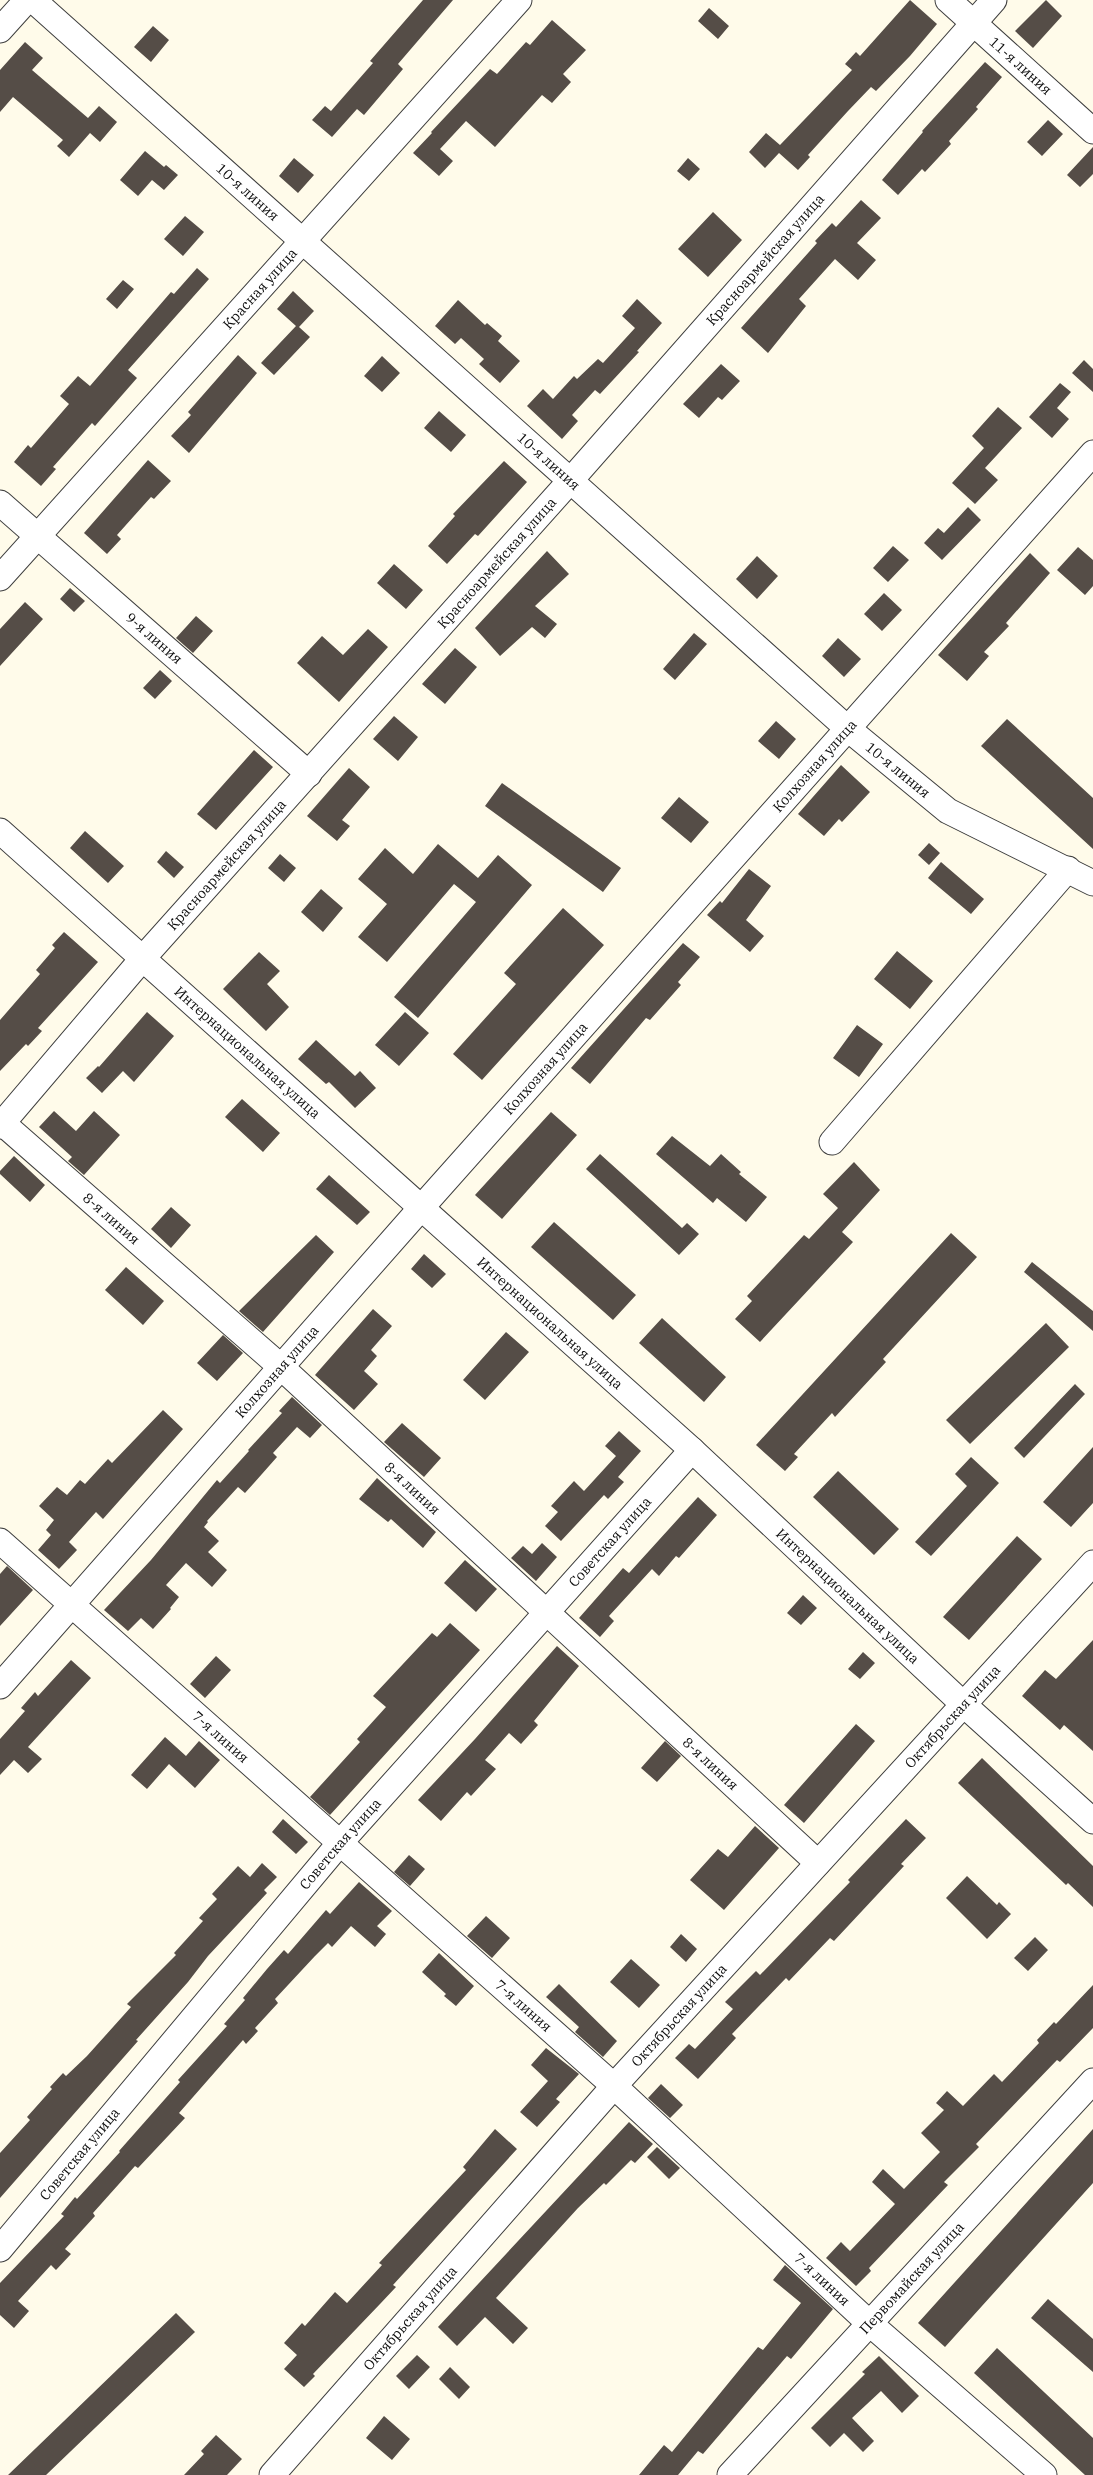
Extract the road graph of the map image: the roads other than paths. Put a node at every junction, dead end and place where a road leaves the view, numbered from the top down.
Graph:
1 (27, 0) edge
2 (33, 0) edge
3 (519, 0) edge
4 (948, 0) edge
5 (994, 0) edge
6 (973, 23) junction
7 (0, 30) edge
8 (1093, 131) edge
9 (303, 240) junction
10 (1093, 453) edge
11 (570, 481) junction
12 (0, 503) edge
13 (37, 536) junction
14 (0, 578) edge
15 (847, 728) junction
16 (309, 774) junction
17 (0, 831) edge
18 (1068, 869) junction
19 (1093, 883) edge
20 (143, 958) junction
21 (1, 1123) edge
22 (832, 1142) dead end
23 (421, 1208) junction
24 (281, 1367) junction
25 (692, 1450) junction
26 (0, 1541) edge
27 (1093, 1563) edge
28 (72, 1605) junction
29 (546, 1612) junction
30 (0, 1686) edge
31 (963, 1704) junction
32 (1093, 1821) edge
33 (339, 1844) junction
34 (818, 1863) junction
35 (1093, 2081) edge
36 (614, 2086) junction
37 (0, 2249) edge
38 (868, 2322) junction
39 (272, 2475) edge
40 (730, 2475) edge
41 (1044, 2475) edge

1 - 7 street
2 - 9 street, 10-я линия
3 - 9 street, Красная улица
4 - 6 street, 11-я линия
5 - 6 street, Красноармейская улица
6 - 8 street, 11-я линия
6 - 11 street, Красноармейская улица
9 - 11 street, 10-я линия
9 - 13 street, Красная улица
10 - 15 street, Колхозная улица
11 - 15 street, 10-я линия
11 - 16 street, Красноармейская улица
12 - 13 street, 9-я линия
13 - 14 street, Красная улица
13 - 16 street, 9-я линия
15 - 18 street, 10-я линия
15 - 23 street, Колхозная улица
16 - 20 street, Красноармейская улица
17 - 20 street, Интернациональная улица
18 - 19 street, 10-я линия
18 - 22 street
20 - 21 street, Красноармейская улица
20 - 23 street, Интернациональная улица
21 - 24 street, 8-я линия
23 - 24 street, Колхозная улица
23 - 25 street, Интернациональная улица
24 - 28 street, Колхозная улица
24 - 29 street, 8-я линия
25 - 29 street, Советская улица
25 - 31 street, Интернациональная улица
26 - 28 street, 7-я линия
27 - 31 street, Октябрьская улица
28 - 30 street, Колхозная улица
28 - 33 street, 7-я линия
29 - 33 street, Советская улица
29 - 34 street, 8-я линия
31 - 32 street, Интернациональная улица
31 - 34 street, Октябрьская улица
33 - 36 street, 7-я линия
33 - 37 street, Советская улица
34 - 36 street, Октябрьская улица
35 - 38 street, Первомайская улица
36 - 38 street, 7-я линия
36 - 39 street, Октябрьская улица
38 - 40 street, Первомайская улица
38 - 41 street, 7-я линия

